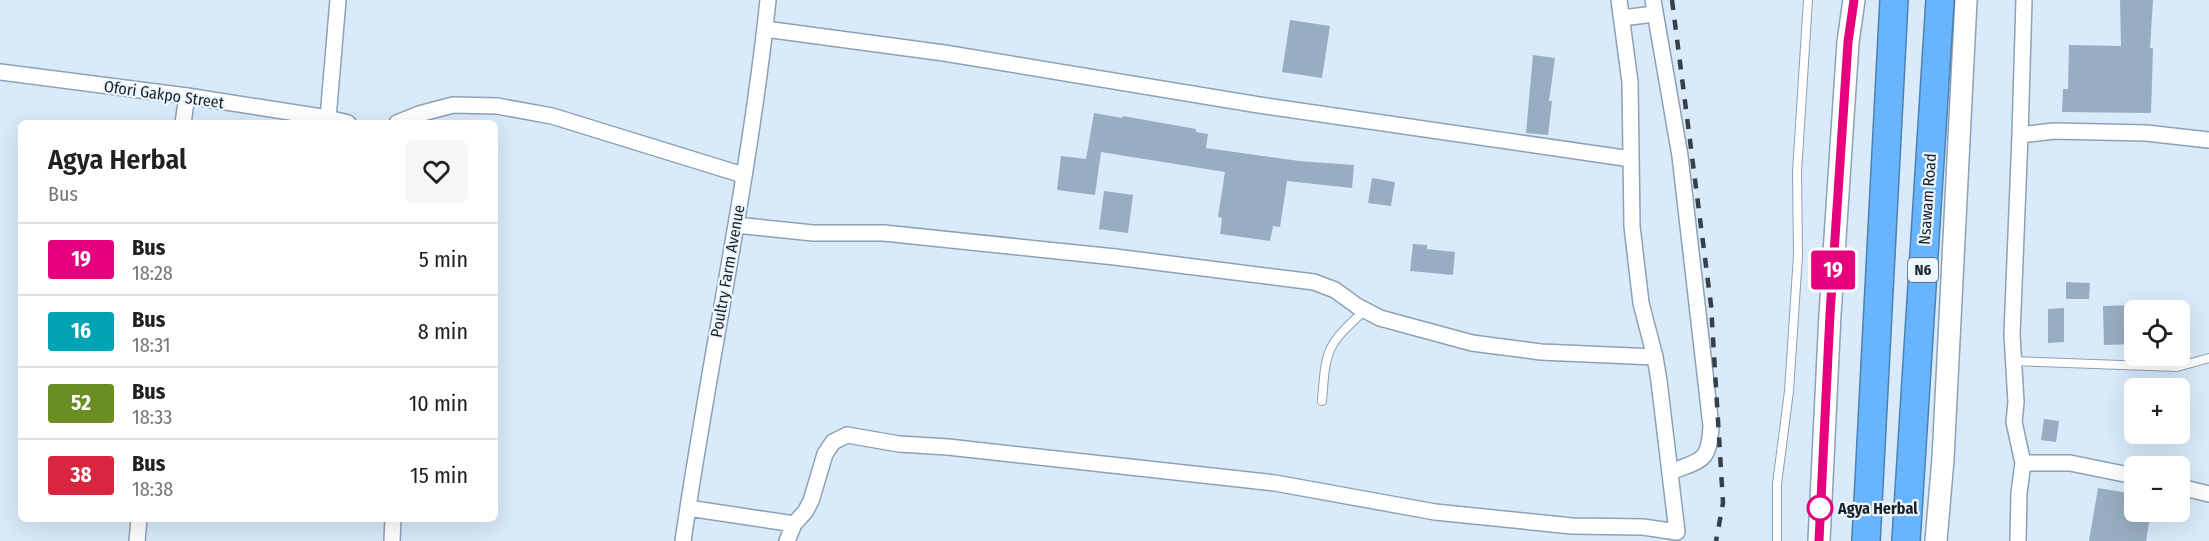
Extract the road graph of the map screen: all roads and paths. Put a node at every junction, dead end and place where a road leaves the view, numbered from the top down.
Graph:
1 (338, 0) edge
2 (768, 0) edge
3 (1619, 0) edge
4 (1808, 0) edge
5 (1854, 0) edge
6 (1894, 0) edge
7 (1940, 0) edge
8 (1966, 0) edge
9 (2024, 0) edge
10 (1653, 7) edge
11 (1622, 18) junction
12 (765, 29) junction
13 (0, 72) edge
14 (187, 96) junction
15 (328, 118) junction
16 (183, 120) edge
17 (336, 120) edge
18 (404, 120) edge
19 (2020, 135) junction
20 (2209, 140) edge
21 (1631, 159) junction
22 (743, 176) junction
23 (736, 225) junction
24 (1365, 310) junction
25 (1655, 357) junction
26 (2209, 358) edge
27 (2012, 361) junction
28 (1322, 401) dead end
29 (2023, 463) junction
30 (1671, 472) junction
31 (2124, 474) edge
32 (2190, 489) edge
33 (2209, 494) edge
34 (688, 508) junction
35 (139, 522) edge
36 (393, 522) edge
37 (794, 524) junction
38 (1676, 536) edge
39 (137, 541) edge
40 (392, 541) edge
41 (683, 541) edge
42 (787, 541) edge
43 (1777, 541) edge
44 (1819, 541) edge
45 (1866, 541) edge
46 (1906, 541) edge
47 (1936, 541) edge
48 (2018, 541) edge

1 - 15 street
2 - 12 street, Poultry Farm Avenue
3 - 11 street
4 - 43 lane
5 - 44 main road
6 - 45 highway
7 - 46 highway, Nsawam Road / N6
8 - 47 main road
9 - 19 street
10 - 11 street
10 - 30 street
11 - 21 street
12 - 21 street
12 - 22 street, Poultry Farm Avenue
13 - 14 street, Ofori Gakpo Street
14 - 15 street, Ofori Gakpo Street
14 - 16 street
15 - 17 street, Ofori Gakpo Street
18 - 22 street
19 - 20 street
19 - 27 street
21 - 25 street
22 - 23 street, Poultry Farm Avenue
23 - 24 street
23 - 34 street, Poultry Farm Avenue
24 - 25 street
24 - 28 lane
25 - 30 street
26 - 27 lane
27 - 29 street
29 - 31 street
29 - 48 street
30 - 38 street
32 - 33 street
34 - 37 street
34 - 41 street, Poultry Farm Avenue
35 - 39 street
36 - 40 street
37 - 38 street
37 - 42 street

